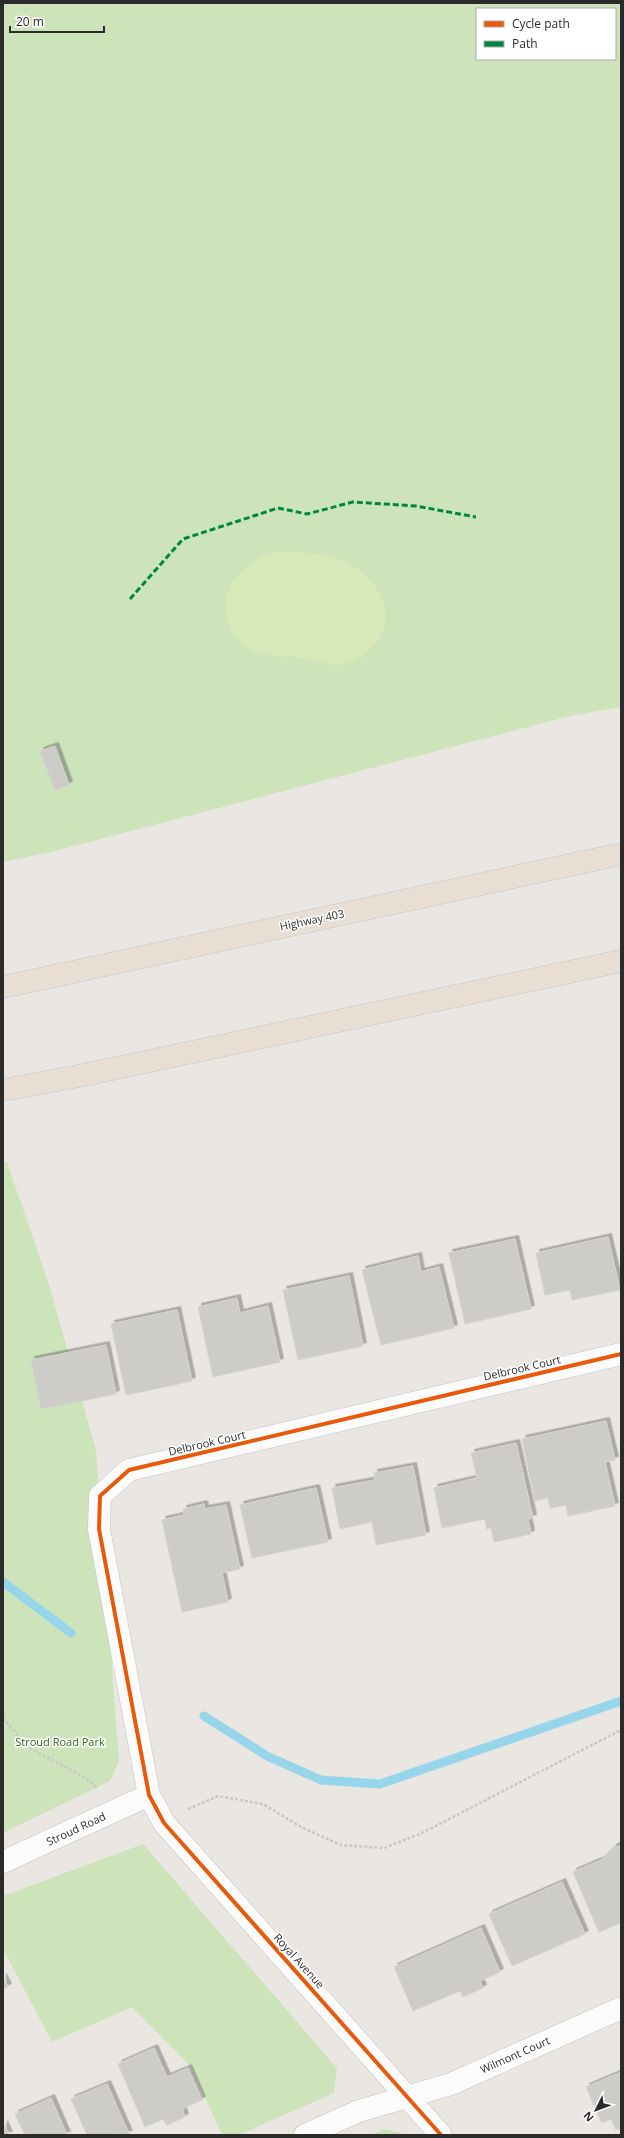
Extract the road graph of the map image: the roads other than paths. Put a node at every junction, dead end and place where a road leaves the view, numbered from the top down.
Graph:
1 (621, 854) edge
2 (621, 961) edge
3 (3, 987) edge
4 (3, 1090) edge
5 (621, 1354) edge
6 (149, 1795) junction
7 (3, 1862) edge
8 (621, 2008) edge
9 (407, 2096) junction
10 (305, 2135) edge
11 (441, 2135) edge

1 - 3 highway, Highway 403
2 - 4 highway
5 - 6 street, Delbrook Court
6 - 7 street, Stroud Road
6 - 9 street, Royal Avenue
8 - 9 street, Wilmont Court
9 - 10 street, Wilmont Court
9 - 11 street, Royal Avenue

